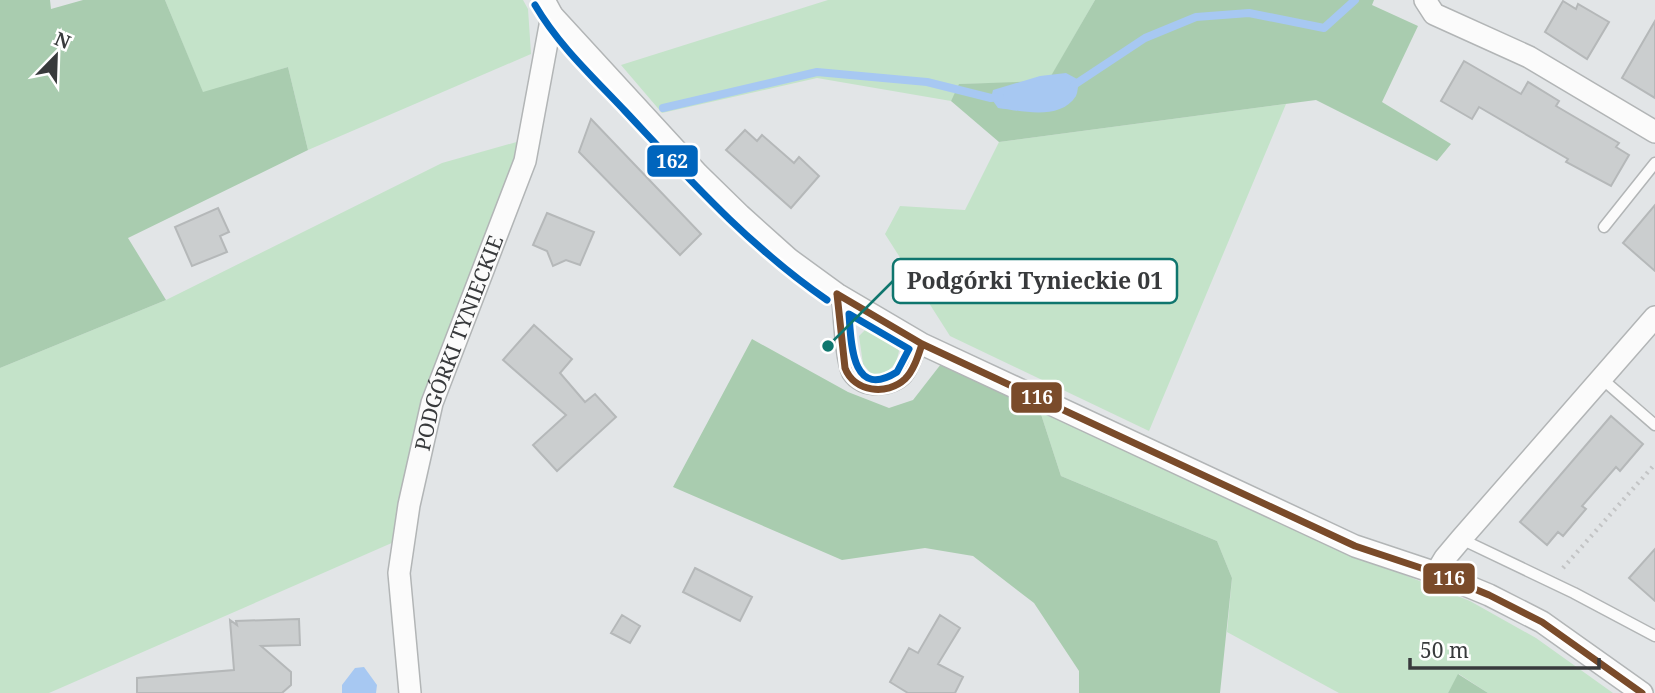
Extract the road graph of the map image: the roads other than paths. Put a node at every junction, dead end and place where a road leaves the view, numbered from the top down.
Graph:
1 (1424, 0) edge
2 (548, 8) edge
3 (1655, 132) edge
4 (1655, 163) edge
5 (1604, 227) dead end
6 (837, 294) junction
7 (1655, 317) edge
8 (922, 344) junction
9 (1601, 378) junction
10 (1655, 425) edge
11 (1461, 539) junction
12 (1436, 573) junction
13 (1655, 636) edge
14 (410, 693) edge
15 (1642, 693) edge

1 - 3 street
2 - 6 street
2 - 14 street, PODGÓRKI TYNIECKIE
4 - 5 lane
6 - 8 street
6 - 8 lane
7 - 9 street
8 - 12 street
9 - 10 lane
9 - 11 street
11 - 12 street
11 - 13 lane
12 - 15 street

